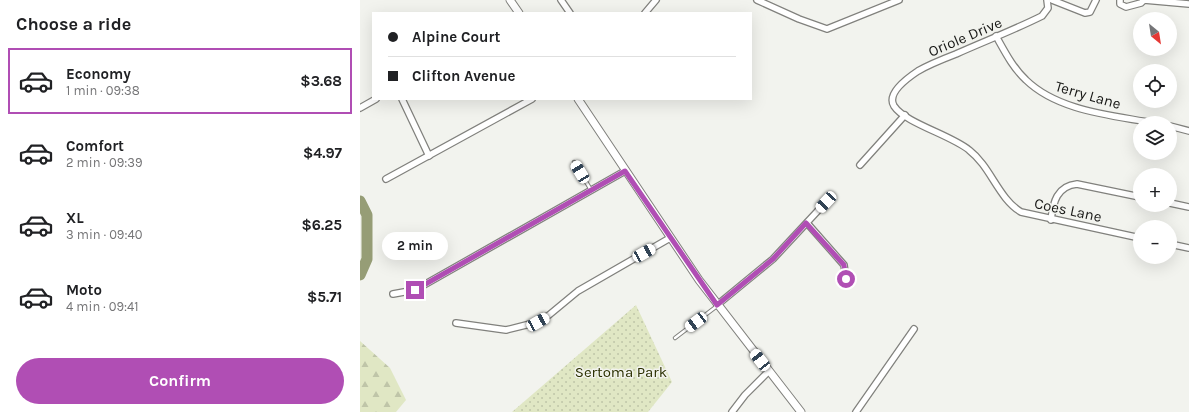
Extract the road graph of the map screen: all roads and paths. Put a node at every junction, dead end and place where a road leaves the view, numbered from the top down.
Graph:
1 (510, 0) edge
2 (561, 0) edge
3 (656, 0) edge
4 (757, 0) edge
5 (899, 0) edge
6 (1047, 0) edge
7 (1052, 0) edge
8 (1096, 0) edge
9 (1120, 0) edge
10 (1189, 4) edge
11 (518, 12) edge
12 (569, 12) edge
13 (646, 12) edge
14 (996, 36) junction
15 (374, 100) edge
16 (402, 100) edge
17 (530, 100) edge
18 (579, 100) edge
19 (892, 101) joint
20 (360, 108) edge
21 (905, 115) junction
22 (1133, 119) edge
23 (1177, 128) edge
24 (1189, 131) edge
25 (429, 156) junction
26 (574, 162) dead end
27 (860, 165) dead end
28 (625, 171) junction
29 (386, 179) dead end
30 (591, 190) junction
31 (1133, 196) edge
32 (826, 202) dead end
33 (1177, 204) edge
34 (1189, 207) edge
35 (1052, 220) junction
36 (806, 223) junction
37 (1133, 237) edge
38 (670, 238) junction
39 (1177, 245) edge
40 (1189, 248) edge
41 (846, 279) dead end
42 (393, 294) dead end
43 (717, 305) junction
44 (456, 323) dead end
45 (914, 328) dead end
46 (675, 338) dead end
47 (769, 371) junction
48 (732, 412) edge
49 (800, 412) edge
50 (856, 412) edge

1 - 11 street
2 - 12 street
3 - 13 street
4 - 5 street
6 - 14 street, Oriole Drive
7 - 8 street
9 - 10 street
14 - 19 street, Oriole Drive
14 - 22 street, Terry Lane
15 - 20 street
16 - 25 street
17 - 25 street
18 - 28 street
19 - 21 street, Coes Lane
21 - 27 street
21 - 35 street, Coes Lane
23 - 24 street
25 - 29 street
26 - 30 lane
28 - 30 street
28 - 38 street
30 - 42 street
31 - 35 street
32 - 36 street
33 - 34 street
35 - 37 street, Coes Lane
36 - 41 street
36 - 43 street
38 - 43 street
38 - 44 street
39 - 40 street
43 - 46 lane
43 - 47 street
45 - 50 street
47 - 48 street
47 - 49 street

